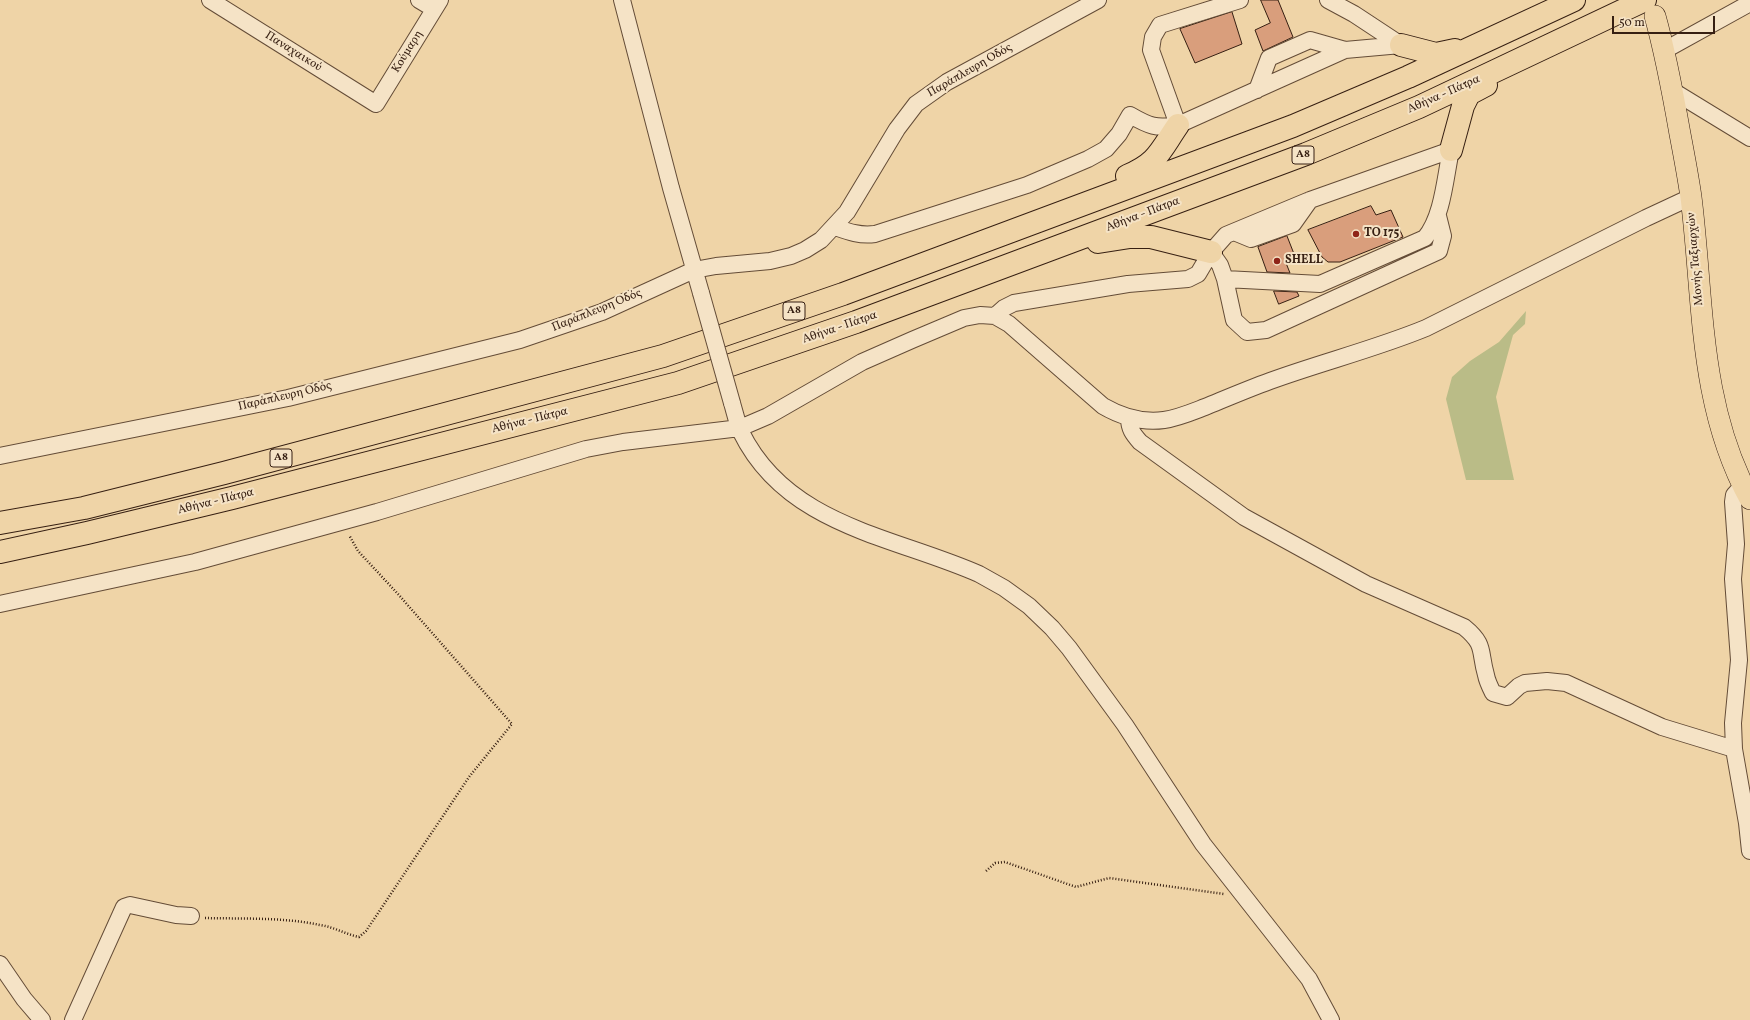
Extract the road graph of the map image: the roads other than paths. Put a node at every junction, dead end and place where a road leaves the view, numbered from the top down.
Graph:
1 (210, 0) edge
2 (419, 0) edge
3 (622, 0) edge
4 (1098, 0) edge
5 (1240, 0) edge
6 (1328, 0) edge
7 (1574, 0) edge
8 (1750, 3) edge
9 (437, 5) edge
10 (1650, 8) edge
11 (1550, 12) junction
12 (1565, 39) junction
13 (1401, 45) junction
14 (1345, 50) junction
15 (1665, 50) junction
16 (1257, 90) junction
17 (1673, 91) junction
18 (376, 104) joint
19 (1178, 125) junction
20 (1750, 138) edge
21 (1451, 150) junction
22 (1691, 197) junction
23 (1438, 216) junction
24 (1025, 226) junction
25 (835, 227) junction
26 (1211, 252) junction
27 (1035, 256) junction
28 (694, 270) junction
29 (1225, 279) junction
30 (995, 316) junction
31 (1129, 418) junction
32 (740, 428) junction
33 (0, 456) edge
34 (1746, 492) edge
35 (0, 523) edge
36 (0, 552) edge
37 (0, 604) edge
38 (1734, 749) junction
39 (1750, 851) edge
40 (191, 916) road end
41 (0, 964) edge
42 (42, 1020) edge
43 (73, 1020) edge
44 (1331, 1020) edge

1 - 18 street, Παναχαικού
2 - 9 street
3 - 28 street
4 - 25 street, Παράπλευρη Οδός
5 - 19 street
6 - 13 street
7 - 11 highway, Α8
8 - 15 street
9 - 18 street, Κούμαρη
10 - 12 highway, Αθήνα - Πάτρα / Α8
10 - 15 main road, Μονής Ταξιαρχών
11 - 13 highway
11 - 24 highway, Α8
12 - 21 highway
12 - 27 highway, Αθήνα - Πάτρα / Α8
13 - 14 street
14 - 16 street
14 - 16 street
15 - 17 main road, Μονής Ταξιαρχών
16 - 19 street
17 - 20 street
17 - 22 main road, Μονής Ταξιαρχών
19 - 24 highway
19 - 25 street
21 - 23 street
21 - 26 street
22 - 31 street
22 - 34 main road, Μονής Ταξιαρχών
23 - 29 street
23 - 29 street
24 - 35 highway, Α8
25 - 28 street, Παράπλευρη Οδός
26 - 27 highway
26 - 29 street
26 - 30 street
27 - 36 highway, Αθήνα - Πάτρα / Α8
28 - 32 street, bridge
28 - 33 street, Παράπλευρη Οδός
30 - 31 street
30 - 32 street
31 - 38 street
32 - 37 street
32 - 44 street
34 - 38 street
38 - 39 street
40 - 43 street
41 - 42 street

